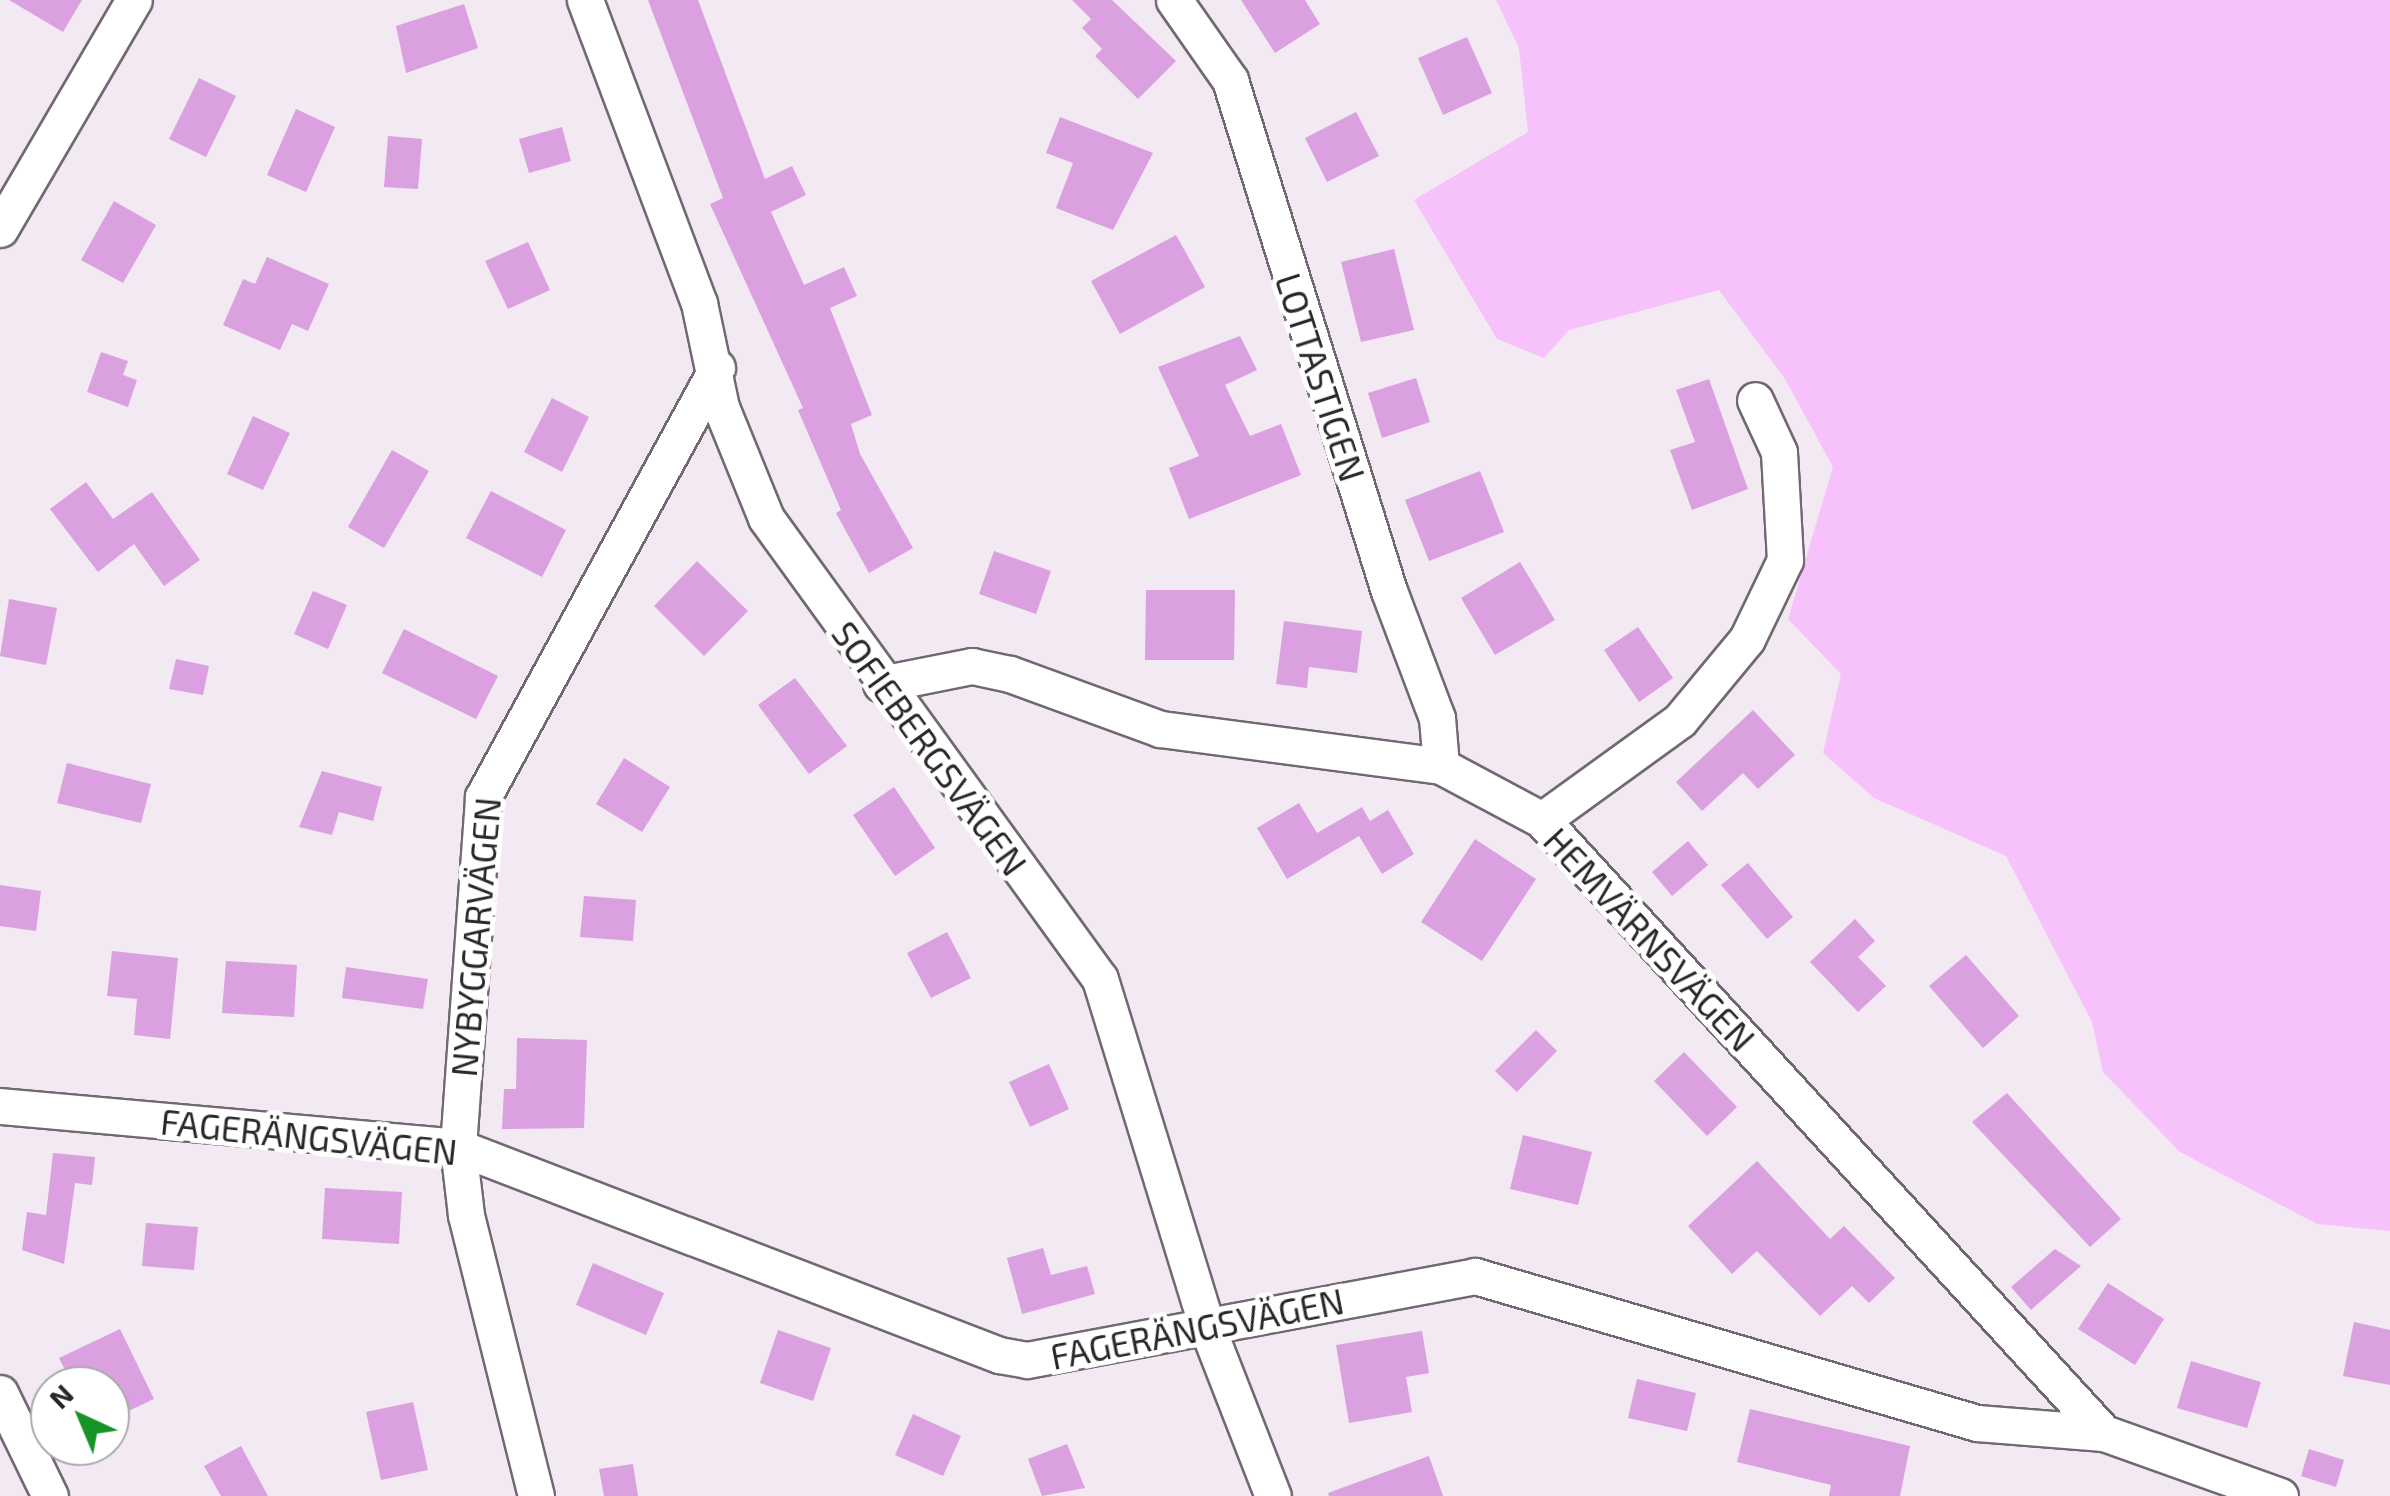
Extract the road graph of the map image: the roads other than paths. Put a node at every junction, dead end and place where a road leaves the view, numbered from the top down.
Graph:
1 (134, 0) edge
2 (585, 0) edge
3 (1174, 0) edge
4 (0, 229) edge
5 (716, 368) junction
6 (1756, 400) dead end
7 (880, 684) junction
8 (1441, 766) junction
9 (1542, 820) junction
10 (0, 1106) edge
11 (458, 1147) junction
12 (1206, 1327) junction
13 (0, 1393) edge
14 (2104, 1433) junction
15 (50, 1496) edge
16 (536, 1496) edge
17 (1272, 1496) edge
18 (2280, 1496) edge

1 - 4 street
2 - 5 street, SOFIEBERGSVÄGEN
3 - 8 street, LOTTASTIGEN
5 - 7 street, SOFIEBERGSVÄGEN
5 - 11 street, NYBYGGARVÄGEN
6 - 9 street
7 - 8 street, HEMVÄRNSVÄGEN
7 - 12 street, SOFIEBERGSVÄGEN
8 - 9 street, HEMVÄRNSVÄGEN
9 - 14 street, HEMVÄRNSVÄGEN
10 - 11 street, FAGERÄNGSVÄGEN
11 - 12 street, FAGERÄNGSVÄGEN
11 - 16 street, NYBYGGARVÄGEN
12 - 14 street, FAGERÄNGSVÄGEN
12 - 17 street, SOFIEBERGSVÄGEN
13 - 15 street
14 - 18 street, FAGERÄNGSVÄGEN

